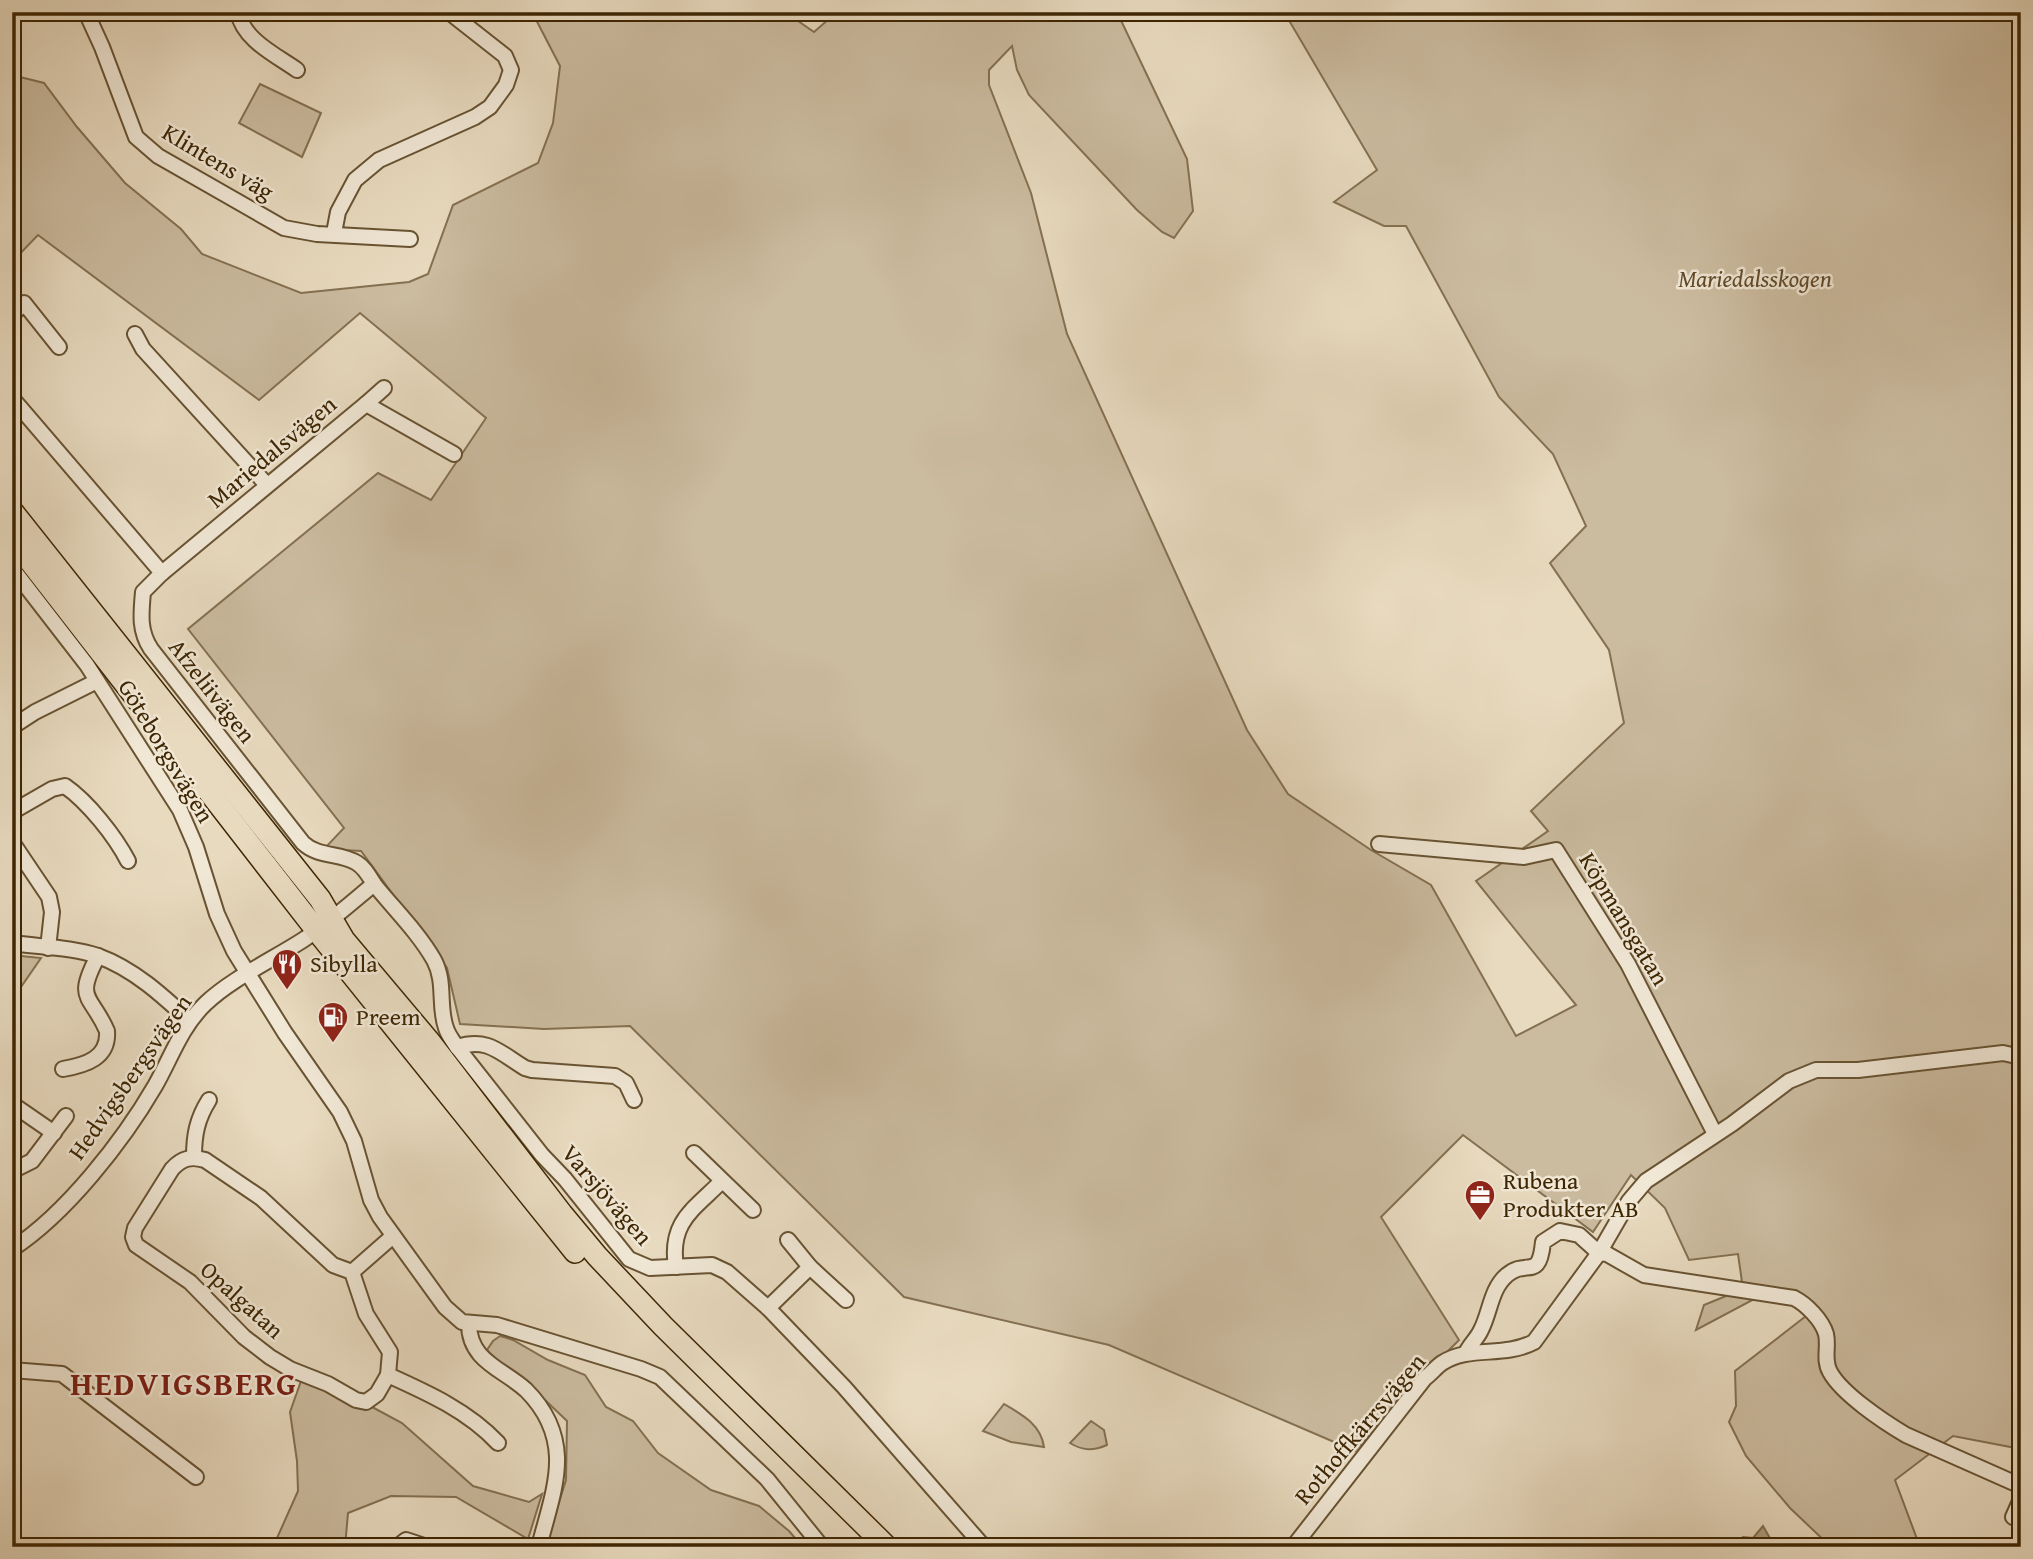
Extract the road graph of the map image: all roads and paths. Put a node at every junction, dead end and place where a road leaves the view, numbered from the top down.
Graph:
1 (86, 12) edge
2 (239, 12) edge
3 (449, 12) edge
4 (297, 70) dead end
5 (334, 233) junction
6 (410, 239) dead end
7 (12, 314) edge
8 (135, 334) dead end
9 (59, 347) dead end
10 (384, 388) dead end
11 (12, 398) edge
12 (366, 404) junction
13 (454, 454) dead end
14 (267, 485) junction
15 (12, 511) edge
16 (12, 538) edge
17 (12, 568) edge
18 (162, 573) junction
19 (97, 681) junction
20 (12, 727) edge
21 (12, 812) edge
22 (12, 842) edge
23 (1379, 844) dead end
24 (128, 861) dead end
25 (374, 884) junction
26 (324, 926) junction
27 (12, 943) edge
28 (48, 948) junction
29 (98, 956) junction
30 (249, 974) junction
31 (190, 1021) junction
32 (457, 1046) junction
33 (2021, 1057) edge
34 (63, 1069) dead end
35 (209, 1100) dead end
36 (634, 1100) dead end
37 (12, 1104) edge
38 (66, 1116) dead end
39 (54, 1133) junction
40 (1714, 1134) junction
41 (694, 1153) dead end
42 (194, 1157) junction
43 (12, 1171) edge
44 (722, 1181) junction
45 (753, 1210) dead end
46 (393, 1236) junction
47 (788, 1240) dead end
48 (12, 1249) edge
49 (1599, 1253) junction
50 (676, 1267) junction
51 (810, 1267) junction
52 (352, 1272) junction
53 (846, 1300) dead end
54 (768, 1308) junction
55 (469, 1324) junction
56 (1466, 1353) junction
57 (12, 1370) edge
58 (388, 1375) junction
59 (498, 1443) dead end
60 (778, 1449) junction
61 (192, 1474) dead end
62 (2021, 1486) edge
63 (2021, 1499) edge
64 (2013, 1517) dead end
65 (397, 1547) edge
66 (427, 1547) edge
67 (539, 1547) edge
68 (822, 1547) edge
69 (867, 1547) edge
70 (887, 1547) edge
71 (984, 1547) edge
72 (1293, 1547) edge

1 - 5 street, Klintens väg
2 - 4 street
3 - 5 street
5 - 6 street, Klintens väg
7 - 9 street
8 - 14 street
10 - 12 street
11 - 18 street
12 - 13 street, Mariedalsvägen
12 - 14 street, Mariedalsvägen
14 - 18 street, Mariedalsvägen
15 - 26 highway
16 - 26 highway
17 - 19 street, Göteborgsvägen
18 - 25 street, Afzeliivägen
19 - 20 street
19 - 30 street, Göteborgsvägen
21 - 24 street
22 - 28 street
23 - 40 street, Köpmansgatan
25 - 26 street
25 - 32 street, Varsjövägen
26 - 30 street, Hedvigsbergsvägen
26 - 60 highway
27 - 28 street
28 - 29 street
29 - 31 street
29 - 34 street
30 - 31 street, Hedvigsbergsvägen
30 - 46 street, Göteborgsvägen
31 - 48 street, Hedvigsbergsvägen
32 - 36 street
32 - 50 street, Varsjövägen
33 - 40 street, Rothoffkärrsvägen
35 - 42 street
37 - 39 street
38 - 39 street
39 - 43 street
40 - 49 street, Rothoffkärrsvägen
41 - 44 street
42 - 52 street
42 - 58 street, Opalgatan
44 - 45 street
44 - 50 street
46 - 52 street
46 - 55 street, Göteborgsvägen
47 - 51 street
49 - 56 street, Rothoffkärrsvägen
49 - 56 street
49 - 62 street
50 - 54 street, Varsjövägen
51 - 53 street
51 - 54 street
52 - 58 street
54 - 71 street, Varsjövägen
55 - 67 street
55 - 68 street
56 - 72 street, Rothoffkärrsvägen
57 - 61 street
58 - 59 street
60 - 69 highway
60 - 70 highway
63 - 64 street
65 - 66 street

